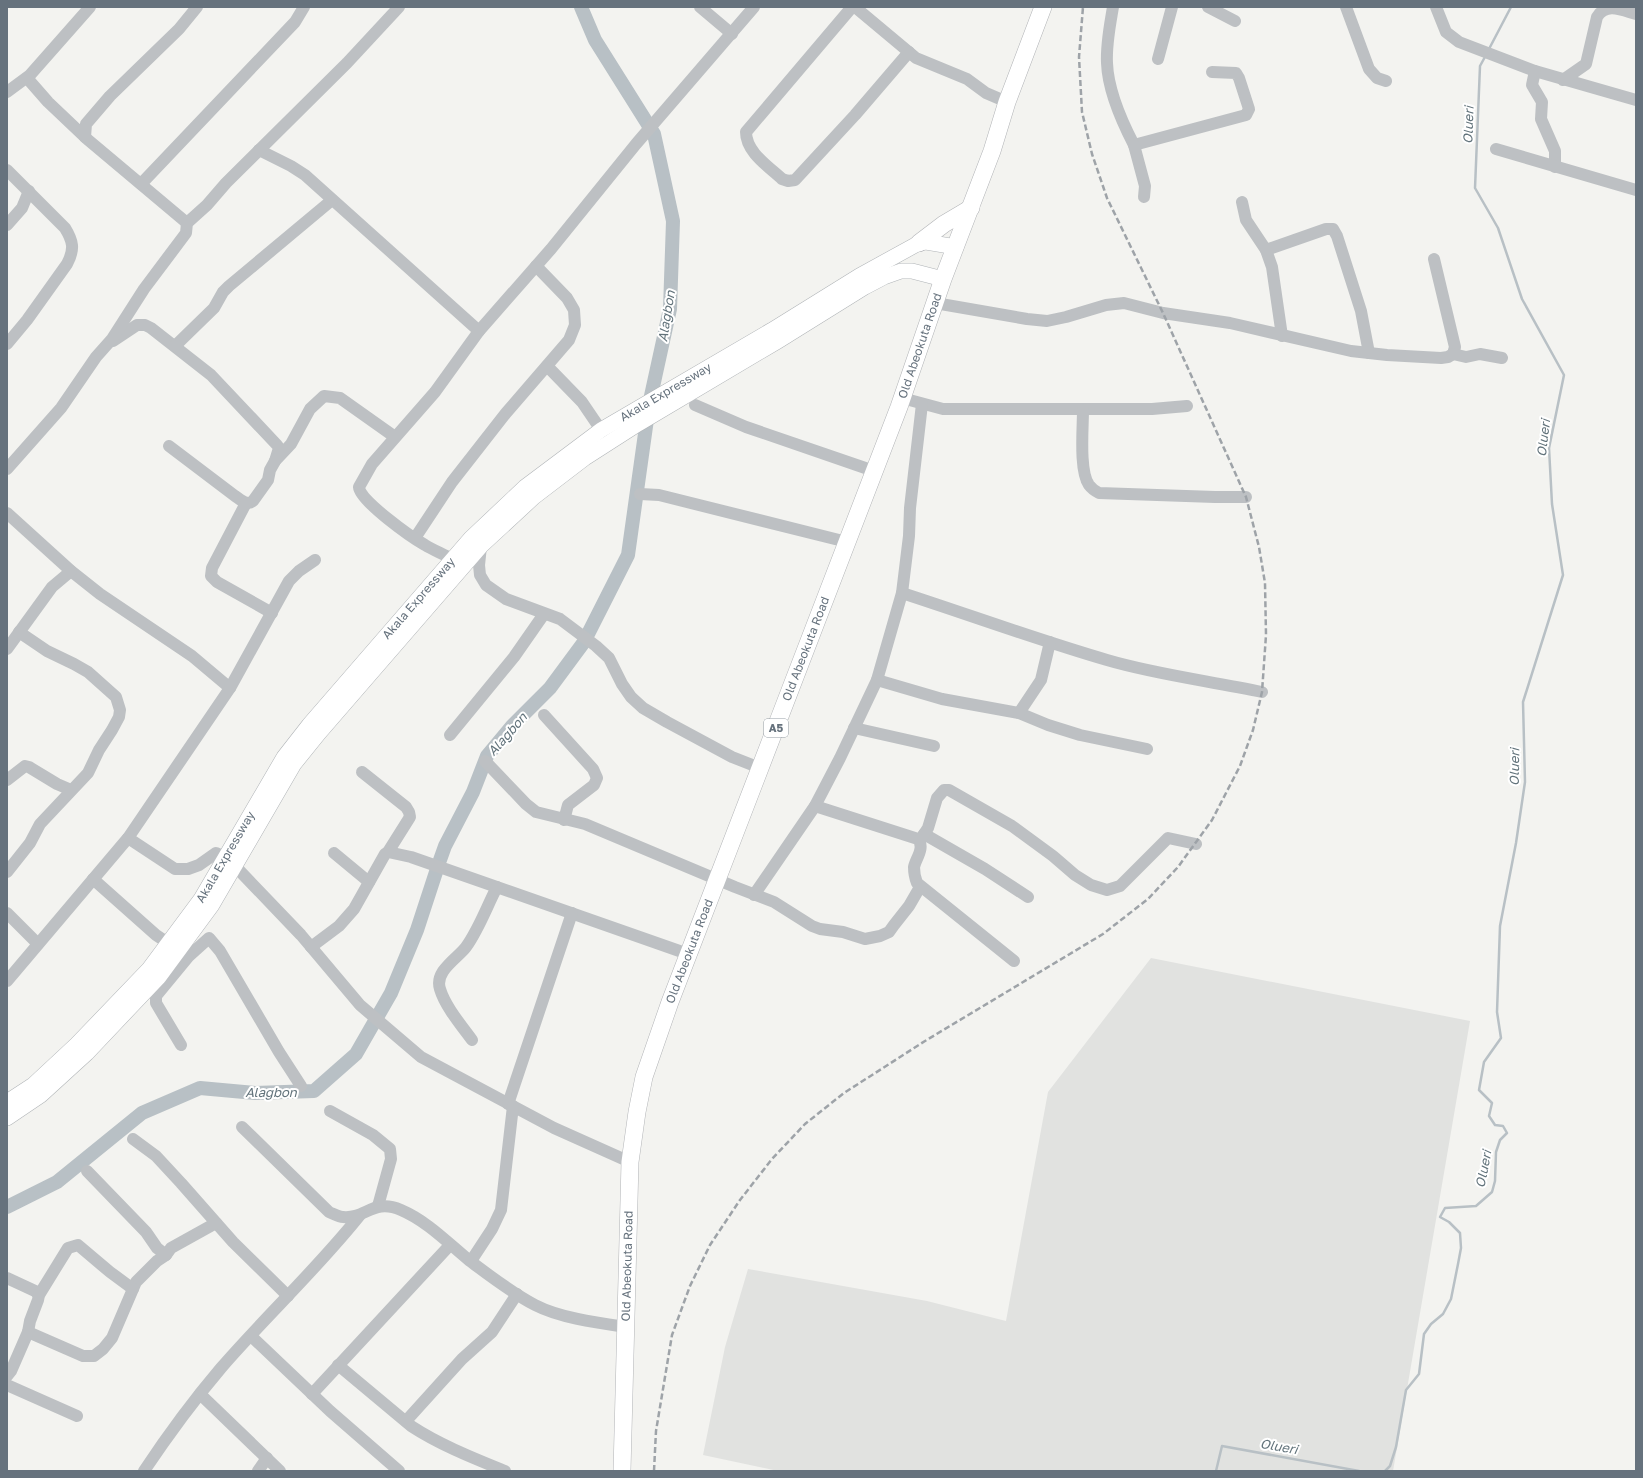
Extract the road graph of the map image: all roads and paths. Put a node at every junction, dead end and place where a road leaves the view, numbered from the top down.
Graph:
1 (197, 7) edge
2 (304, 7) edge
3 (399, 7) edge
4 (700, 7) edge
5 (754, 7) edge
6 (852, 7) edge
7 (855, 7) edge
8 (1043, 7) edge
9 (1113, 7) edge
10 (1172, 7) edge
11 (1208, 7) edge
12 (1346, 7) edge
13 (1436, 7) edge
14 (83, 10) edge
15 (1636, 14) edge
16 (1235, 21) dead end
17 (732, 34) junction
18 (909, 52) junction
19 (1158, 59) dead end
20 (1535, 71) junction
21 (1212, 72) dead end
22 (27, 78) junction
23 (1563, 80) junction
24 (1386, 81) dead end
25 (7, 92) edge
26 (1636, 100) edge
27 (1007, 102) junction
28 (86, 124) junction
29 (74, 126) junction
30 (85, 137) junction
31 (1134, 145) junction
32 (1496, 149) dead end
33 (259, 150) junction
34 (1555, 167) junction
35 (7, 170) edge
36 (141, 184) junction
37 (1636, 190) edge
38 (29, 191) junction
39 (1144, 198) dead end
40 (332, 200) junction
41 (1242, 202) dead end
42 (971, 208) junction
43 (187, 223) junction
44 (7, 225) edge
45 (919, 243) junction
46 (956, 247) junction
47 (1266, 250) junction
48 (1434, 259) dead end
49 (536, 266) junction
50 (943, 279) junction
51 (935, 303) junction
52 (479, 331) junction
53 (1282, 336) junction
54 (7, 344) edge
55 (108, 344) junction
56 (175, 346) junction
57 (1369, 353) junction
58 (1453, 354) junction
59 (1502, 358) dead end
60 (547, 366) junction
61 (902, 398) junction
62 (660, 404) junction
63 (922, 404) junction
64 (695, 405) dead end
65 (1187, 406) dead end
66 (1083, 410) junction
67 (635, 418) junction
68 (601, 430) junction
69 (395, 437) junction
70 (169, 446) dead end
71 (275, 462) junction
72 (7, 469) edge
73 (874, 471) junction
74 (640, 494) dead end
75 (1246, 497) dead end
76 (246, 503) junction
77 (7, 513) edge
78 (415, 538) junction
79 (476, 542) junction
80 (847, 542) junction
81 (452, 559) junction
82 (315, 560) dead end
83 (71, 571) junction
84 (902, 592) junction
85 (272, 613) junction
86 (544, 614) junction
87 (11, 639) edge
88 (1050, 642) junction
89 (877, 680) junction
90 (230, 688) junction
91 (1262, 692) dead end
92 (1019, 713) junction
93 (544, 715) dead end
94 (854, 728) junction
95 (450, 735) dead end
96 (934, 746) dead end
97 (1147, 749) dead end
98 (485, 761) dead end
99 (760, 768) junction
100 (362, 772) dead end
101 (7, 780) edge
102 (71, 790) junction
103 (815, 806) junction
104 (564, 820) junction
105 (922, 837) junction
106 (128, 838) junction
107 (1196, 844) dead end
108 (388, 852) junction
109 (334, 853) dead end
110 (230, 862) junction
111 (7, 872) edge
112 (93, 879) junction
113 (717, 880) junction
114 (369, 882) junction
115 (497, 886) junction
116 (920, 887) junction
117 (754, 895) junction
118 (1028, 897) dead end
119 (7, 913) edge
120 (572, 913) junction
121 (198, 925) junction
122 (209, 938) junction
123 (168, 943) junction
124 (38, 944) junction
125 (311, 947) junction
126 (688, 954) junction
127 (1014, 961) dead end
128 (7, 981) edge
129 (472, 1040) dead end
130 (182, 1046) dead end
131 (82, 1048) junction
132 (301, 1086) dead end
133 (7, 1102) edge
134 (511, 1105) junction
135 (330, 1111) dead end
136 (7, 1118) edge
137 (242, 1127) dead end
138 (132, 1140) dead end
139 (630, 1162) junction
140 (87, 1172) dead end
141 (378, 1206) junction
142 (360, 1215) junction
143 (216, 1223) junction
144 (450, 1244) junction
145 (166, 1255) junction
146 (471, 1261) junction
147 (7, 1278) edge
148 (133, 1289) junction
149 (517, 1294) junction
150 (39, 1295) junction
151 (288, 1296) junction
152 (626, 1327) junction
153 (28, 1332) junction
154 (251, 1336) junction
155 (338, 1365) junction
156 (7, 1376) edge
157 (7, 1385) edge
158 (200, 1394) junction
159 (312, 1394) junction
160 (77, 1416) dead end
161 (406, 1421) junction
162 (266, 1458) junction
163 (144, 1471) edge
164 (258, 1471) edge
165 (280, 1471) edge
166 (399, 1471) edge
167 (505, 1471) edge
168 (622, 1471) edge

1 - 28 street
2 - 36 street
3 - 33 street
4 - 17 street
5 - 17 street
6 - 18 street
7 - 18 street
8 - 27 highway, Old Abeokuta Road / A5
9 - 31 street
10 - 19 street
11 - 16 street
12 - 24 street
13 - 20 street
14 - 22 street
15 - 23 street
17 - 49 street
18 - 27 street
20 - 23 street
20 - 34 street
21 - 31 street
22 - 25 street
22 - 29 street
23 - 26 street
27 - 42 highway, Old Abeokuta Road / A5
28 - 29 street
28 - 30 street
29 - 30 street
30 - 36 street
31 - 39 street
32 - 34 street
33 - 40 street
33 - 43 street
34 - 37 street
35 - 38 street
36 - 43 street
38 - 44 street
38 - 54 street
40 - 52 street
40 - 56 street
41 - 47 street
42 - 45 highway
42 - 46 highway, Old Abeokuta Road / A5
43 - 55 street
45 - 46 main road
45 - 62 main road, Akala Expressway
46 - 50 highway, Old Abeokuta Road / A5
47 - 53 street
47 - 57 street
48 - 58 street
49 - 52 street
49 - 60 street
50 - 51 highway, Old Abeokuta Road / A5
50 - 62 main road, Akala Expressway
51 - 53 street
51 - 61 highway, Old Abeokuta Road / A5
52 - 69 street
53 - 57 street
55 - 56 street
55 - 72 street
56 - 71 street
57 - 58 street
58 - 59 street
60 - 68 street
60 - 78 street
61 - 63 street
61 - 73 highway, Old Abeokuta Road / A5
62 - 67 main road, Akala Expressway
63 - 66 street
63 - 84 street
64 - 73 street
65 - 66 street
66 - 75 street
67 - 68 main road, Akala Expressway
67 - 79 main road, Akala Expressway
68 - 79 main road, Akala Expressway
69 - 71 street
69 - 78 street
70 - 76 street
71 - 76 street
73 - 80 highway, Old Abeokuta Road / A5
74 - 80 street
76 - 85 street
77 - 83 street
78 - 81 street
79 - 81 main road, Akala Expressway
79 - 86 street
79 - 110 main road, Akala Expressway
80 - 99 highway, Old Abeokuta Road / A5
81 - 110 main road, Akala Expressway
82 - 85 street
83 - 87 street
83 - 90 street
84 - 88 street
84 - 89 street
85 - 90 street
86 - 95 street
86 - 99 street
87 - 102 street
88 - 91 street
88 - 92 street
89 - 92 street
89 - 94 street
90 - 106 street
92 - 97 street
93 - 104 street
94 - 96 street
94 - 103 street
98 - 104 street
99 - 113 highway, Old Abeokuta Road / A5
100 - 108 street
101 - 102 street
102 - 111 street
103 - 105 street
103 - 117 street
104 - 113 street
105 - 107 street
105 - 116 street
105 - 118 street
106 - 110 street
106 - 112 street
108 - 114 street
108 - 115 street
109 - 114 street
110 - 121 main road, Akala Expressway
110 - 123 main road, Akala Expressway
110 - 125 street
112 - 123 street
112 - 124 street
113 - 117 street
113 - 126 highway, Old Abeokuta Road / A5
114 - 125 street
115 - 120 street
115 - 129 street
116 - 117 street
116 - 127 street
119 - 124 street
120 - 126 street
120 - 134 street
121 - 122 street
121 - 131 main road, Akala Expressway
122 - 130 street
122 - 132 street
123 - 131 main road, Akala Expressway
124 - 128 street
125 - 134 street
126 - 139 highway, Old Abeokuta Road / A5
131 - 133 main road, Akala Expressway
131 - 136 main road, Akala Expressway
134 - 139 street
134 - 146 street
135 - 141 street
137 - 142 street
138 - 143 street
139 - 152 highway, Old Abeokuta Road / A5
140 - 145 street
141 - 142 street
141 - 144 street
142 - 151 street
143 - 145 street
143 - 151 street
144 - 146 street
144 - 155 street
145 - 148 street
146 - 149 street
147 - 150 street
148 - 150 street
148 - 153 street
149 - 152 street
149 - 161 street
150 - 153 street
151 - 154 street
152 - 168 highway, Old Abeokuta Road / A5
153 - 156 street
154 - 158 street
154 - 159 street
155 - 159 street
155 - 161 street
157 - 160 street
158 - 162 street
158 - 163 street
159 - 166 street
161 - 167 street
162 - 164 street
162 - 165 street

